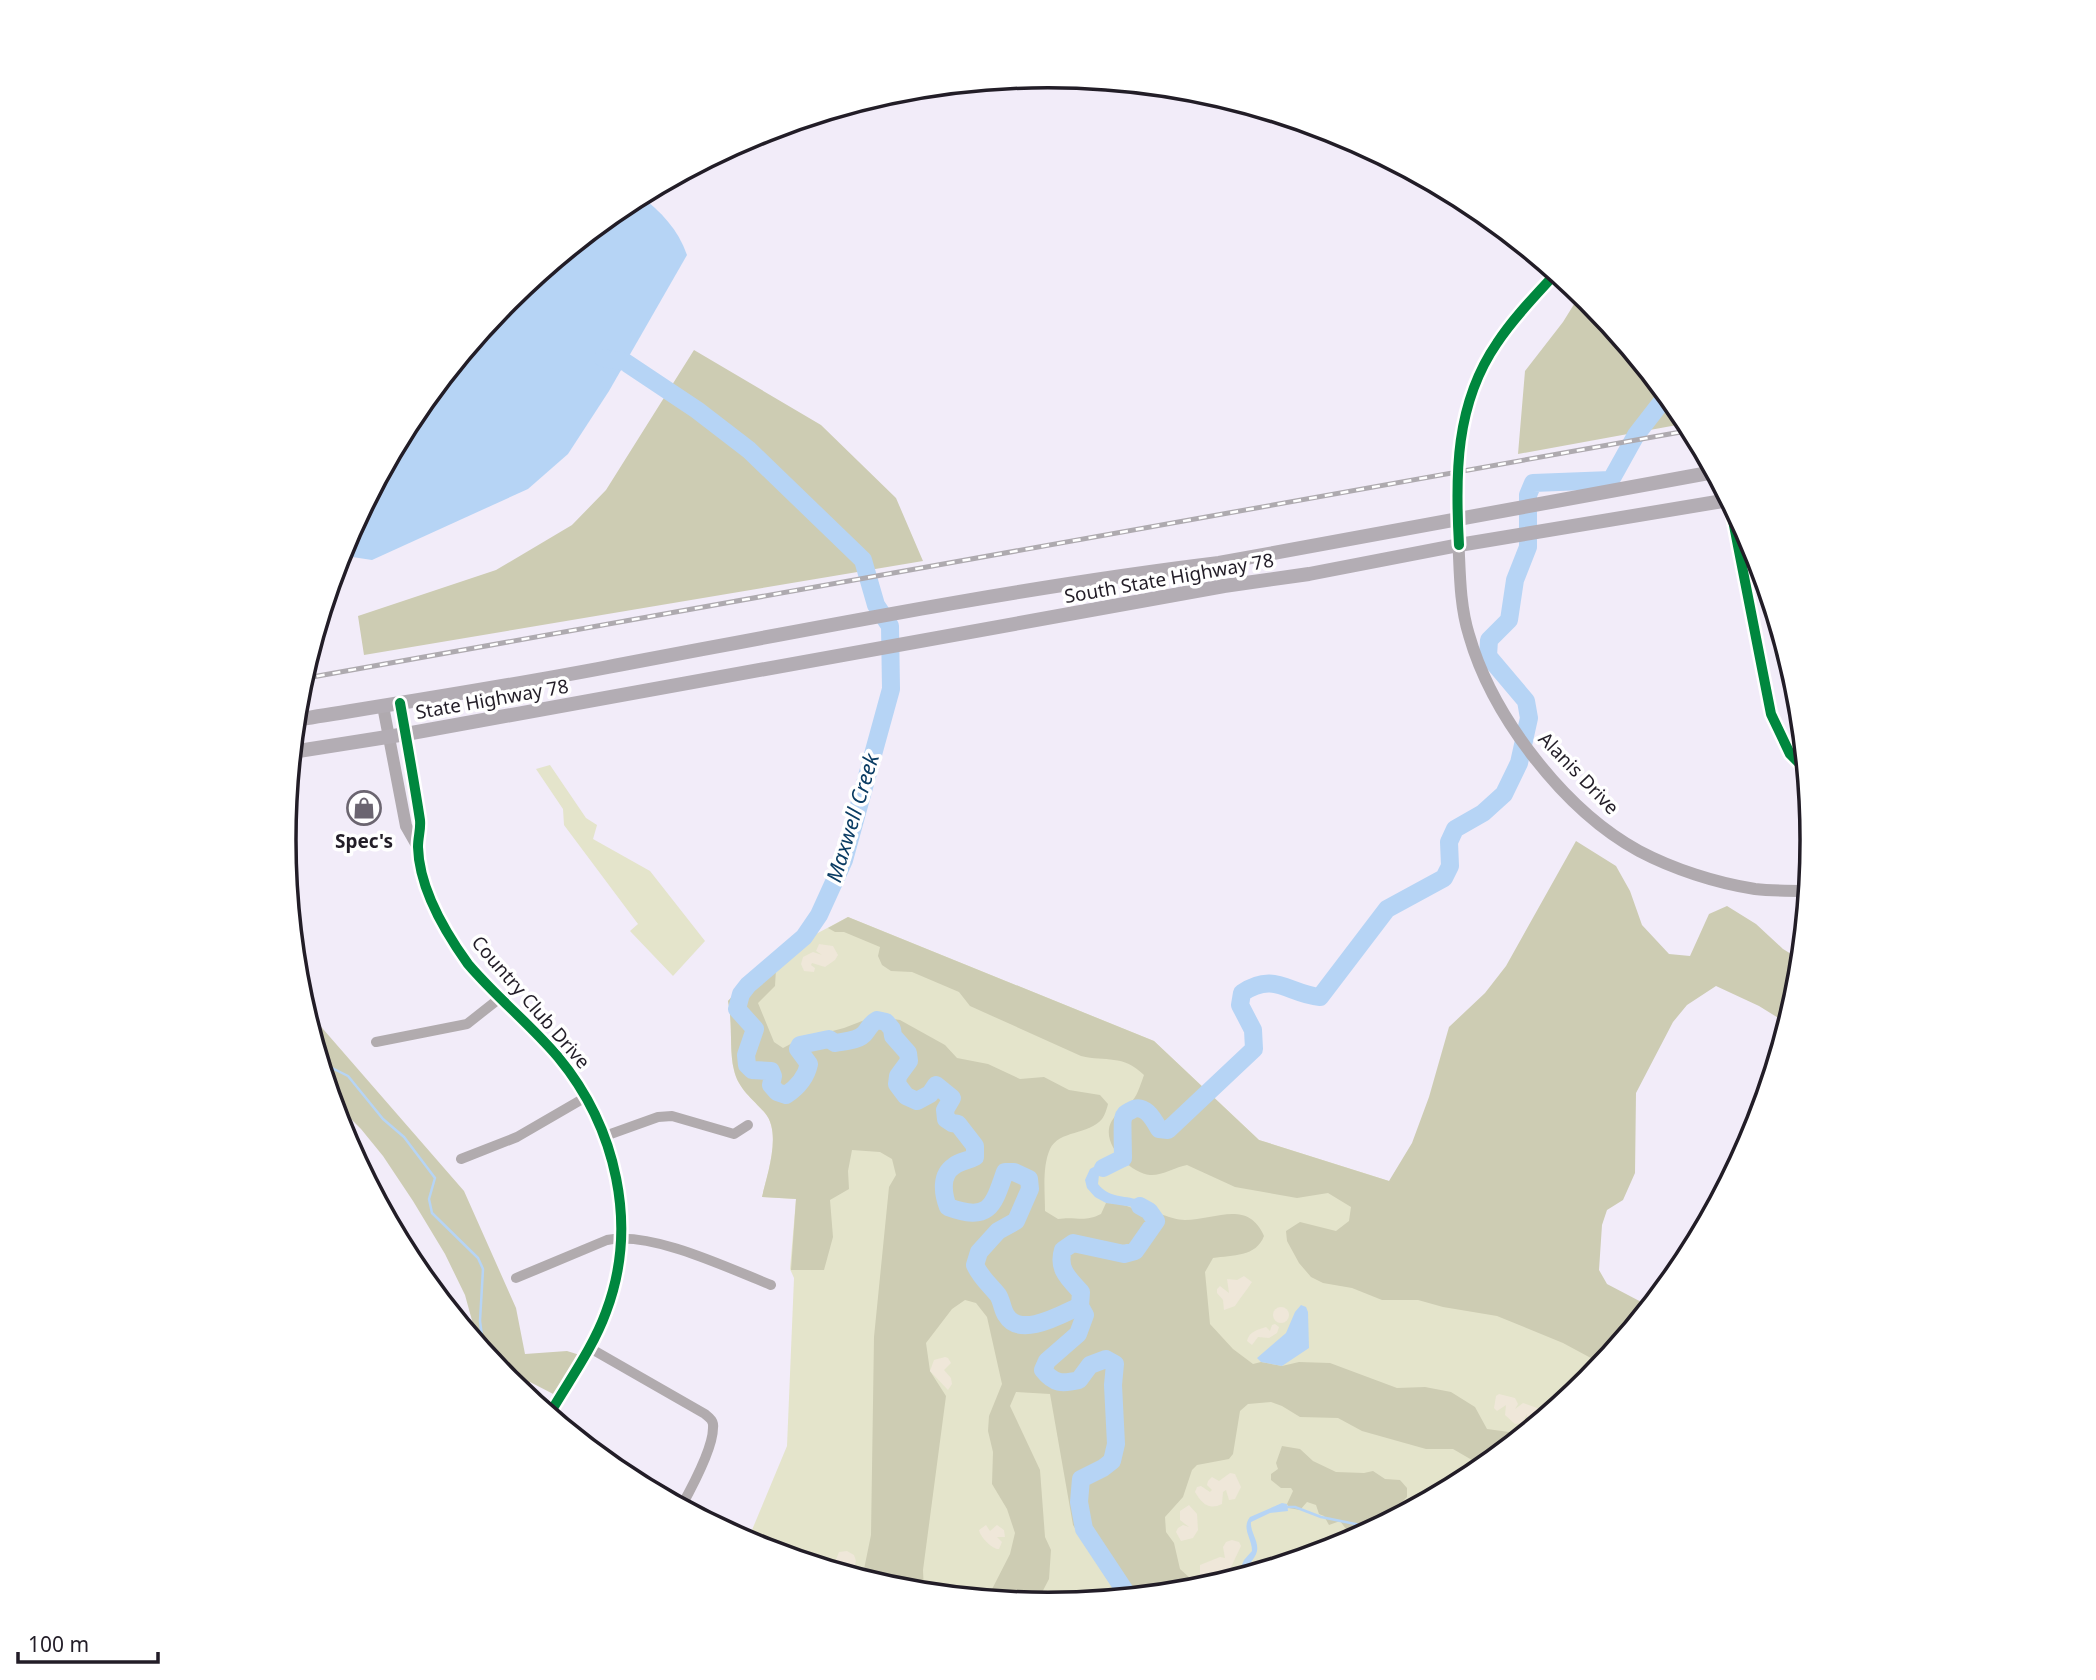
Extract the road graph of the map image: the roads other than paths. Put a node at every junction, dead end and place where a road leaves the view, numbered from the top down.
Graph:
1 (1550, 280) edge
2 (1705, 474) edge
3 (1720, 501) edge
4 (1457, 518) junction
5 (1736, 537) edge
6 (1459, 545) junction
7 (606, 668) joint
8 (615, 696) joint
9 (401, 703) junction
10 (383, 706) junction
11 (306, 718) edge
12 (406, 734) junction
13 (389, 736) junction
14 (301, 750) edge
15 (1796, 760) edge
16 (417, 802) junction
17 (402, 804) junction
18 (418, 847) junction
19 (1799, 891) edge
20 (500, 998) junction
21 (376, 1042) dead end
22 (586, 1097) junction
23 (748, 1125) dead end
24 (605, 1136) junction
25 (461, 1159) dead end
26 (622, 1238) junction
27 (516, 1278) dead end
28 (771, 1285) dead end
29 (588, 1348) junction
30 (554, 1407) edge
31 (685, 1499) edge

1 - 4 street, Alanis Drive
2 - 4 main road, South State Highway 78
3 - 6 main road, South State Highway 78
4 - 6 street, Alanis Drive
4 - 7 main road, South State Highway 78
5 - 15 street
6 - 8 main road, South State Highway 78
6 - 19 street, Alanis Drive
7 - 9 main road, State Highway 78
8 - 12 main road, State Highway 78
9 - 10 main road, State Highway 78
9 - 12 street, Country Club Drive
10 - 11 main road, State Highway 78
10 - 13 street, Country Club Drive
12 - 13 main road, State Highway 78
12 - 16 street, Country Club Drive
13 - 14 main road, State Highway 78
13 - 17 street, Country Club Drive
16 - 17 street
16 - 18 street, Country Club Drive
17 - 18 street, Country Club Drive
18 - 20 street, Country Club Drive
20 - 21 street
20 - 22 street, Country Club Drive
22 - 24 street, Country Club Drive
22 - 25 street
23 - 24 street
24 - 26 street, Country Club Drive
26 - 27 street
26 - 28 street
26 - 29 street, Country Club Drive
29 - 30 street, Country Club Drive
29 - 31 street

